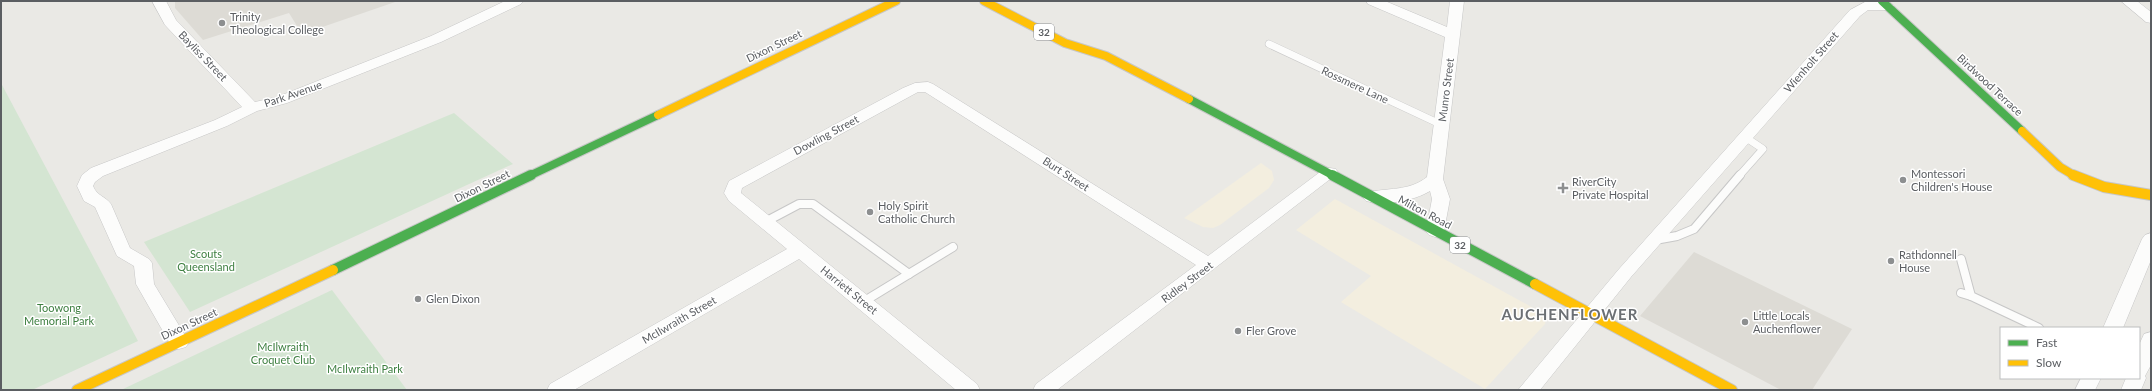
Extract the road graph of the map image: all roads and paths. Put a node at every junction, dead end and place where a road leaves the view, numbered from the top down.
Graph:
1 (159, 1) edge
2 (516, 1) edge
3 (896, 1) edge
4 (984, 1) edge
5 (1373, 1) edge
6 (1457, 1) edge
7 (2128, 1) edge
8 (1885, 3) edge
9 (2151, 19) edge
10 (1453, 35) junction
11 (1086, 38) dead end
12 (1269, 44) dead end
13 (1106, 56) junction
14 (922, 86) joint
15 (252, 108) junction
16 (1442, 125) junction
17 (1745, 137) junction
18 (1330, 173) junction
19 (1435, 179) junction
20 (732, 189) joint
21 (2151, 195) edge
22 (1372, 197) junction
23 (765, 222) junction
24 (1435, 231) junction
25 (2151, 239) edge
26 (1654, 240) junction
27 (953, 246) dead end
28 (800, 250) junction
29 (1962, 259) dead end
30 (1209, 265) junction
31 (908, 274) junction
32 (1961, 293) dead end
33 (1971, 296) junction
34 (863, 302) junction
35 (1592, 315) junction
36 (2037, 327) edge
37 (2113, 327) edge
38 (2151, 339) edge
39 (179, 342) junction
40 (2140, 367) edge
41 (2090, 379) edge
42 (2136, 379) edge
43 (77, 390) edge
44 (558, 390) edge
45 (970, 390) edge
46 (1043, 390) edge
47 (1528, 390) edge
48 (1732, 390) edge
49 (2085, 390) edge
50 (2131, 390) edge

1 - 15 street, Bayliss Street
2 - 15 street, Park Avenue
3 - 39 street, Dixon Street
4 - 13 street, Milton Road / 32
5 - 10 street
6 - 10 street, Munro Street
7 - 9 street
8 - 17 street, Wienholt Street
8 - 21 street, Birdwood Terrace
10 - 16 street, Munro Street
11 - 13 street, Milton Road / 32
12 - 16 lane, Rossmere Lane
13 - 18 street, Milton Road / 32
14 - 20 street, Dowling Street
14 - 30 street, Burt Street
15 - 39 street, Park Avenue
16 - 19 street, Munro Street
17 - 26 street, Wienholt Street
17 - 26 lane
18 - 22 street, Milton Road / 32
18 - 30 street, Ridley Street
19 - 22 street
19 - 24 street, Munro Street
20 - 23 street, Harriett Street
22 - 24 street, Milton Road / 32
23 - 28 street, Harriett Street
23 - 31 lane
24 - 35 street, Milton Road / 32
25 - 37 street
26 - 35 street, Wienholt Street
27 - 31 lane
28 - 34 street, Harriett Street
28 - 44 street, McIlwraith Street
29 - 33 lane
30 - 46 street, Ridley Street
31 - 34 lane
32 - 33 lane
33 - 36 lane
34 - 45 street, Harriett Street
35 - 47 street, Wienholt Street
35 - 48 street, Milton Road / 32
38 - 40 street
39 - 43 street, Dixon Street
41 - 49 street
42 - 50 street

